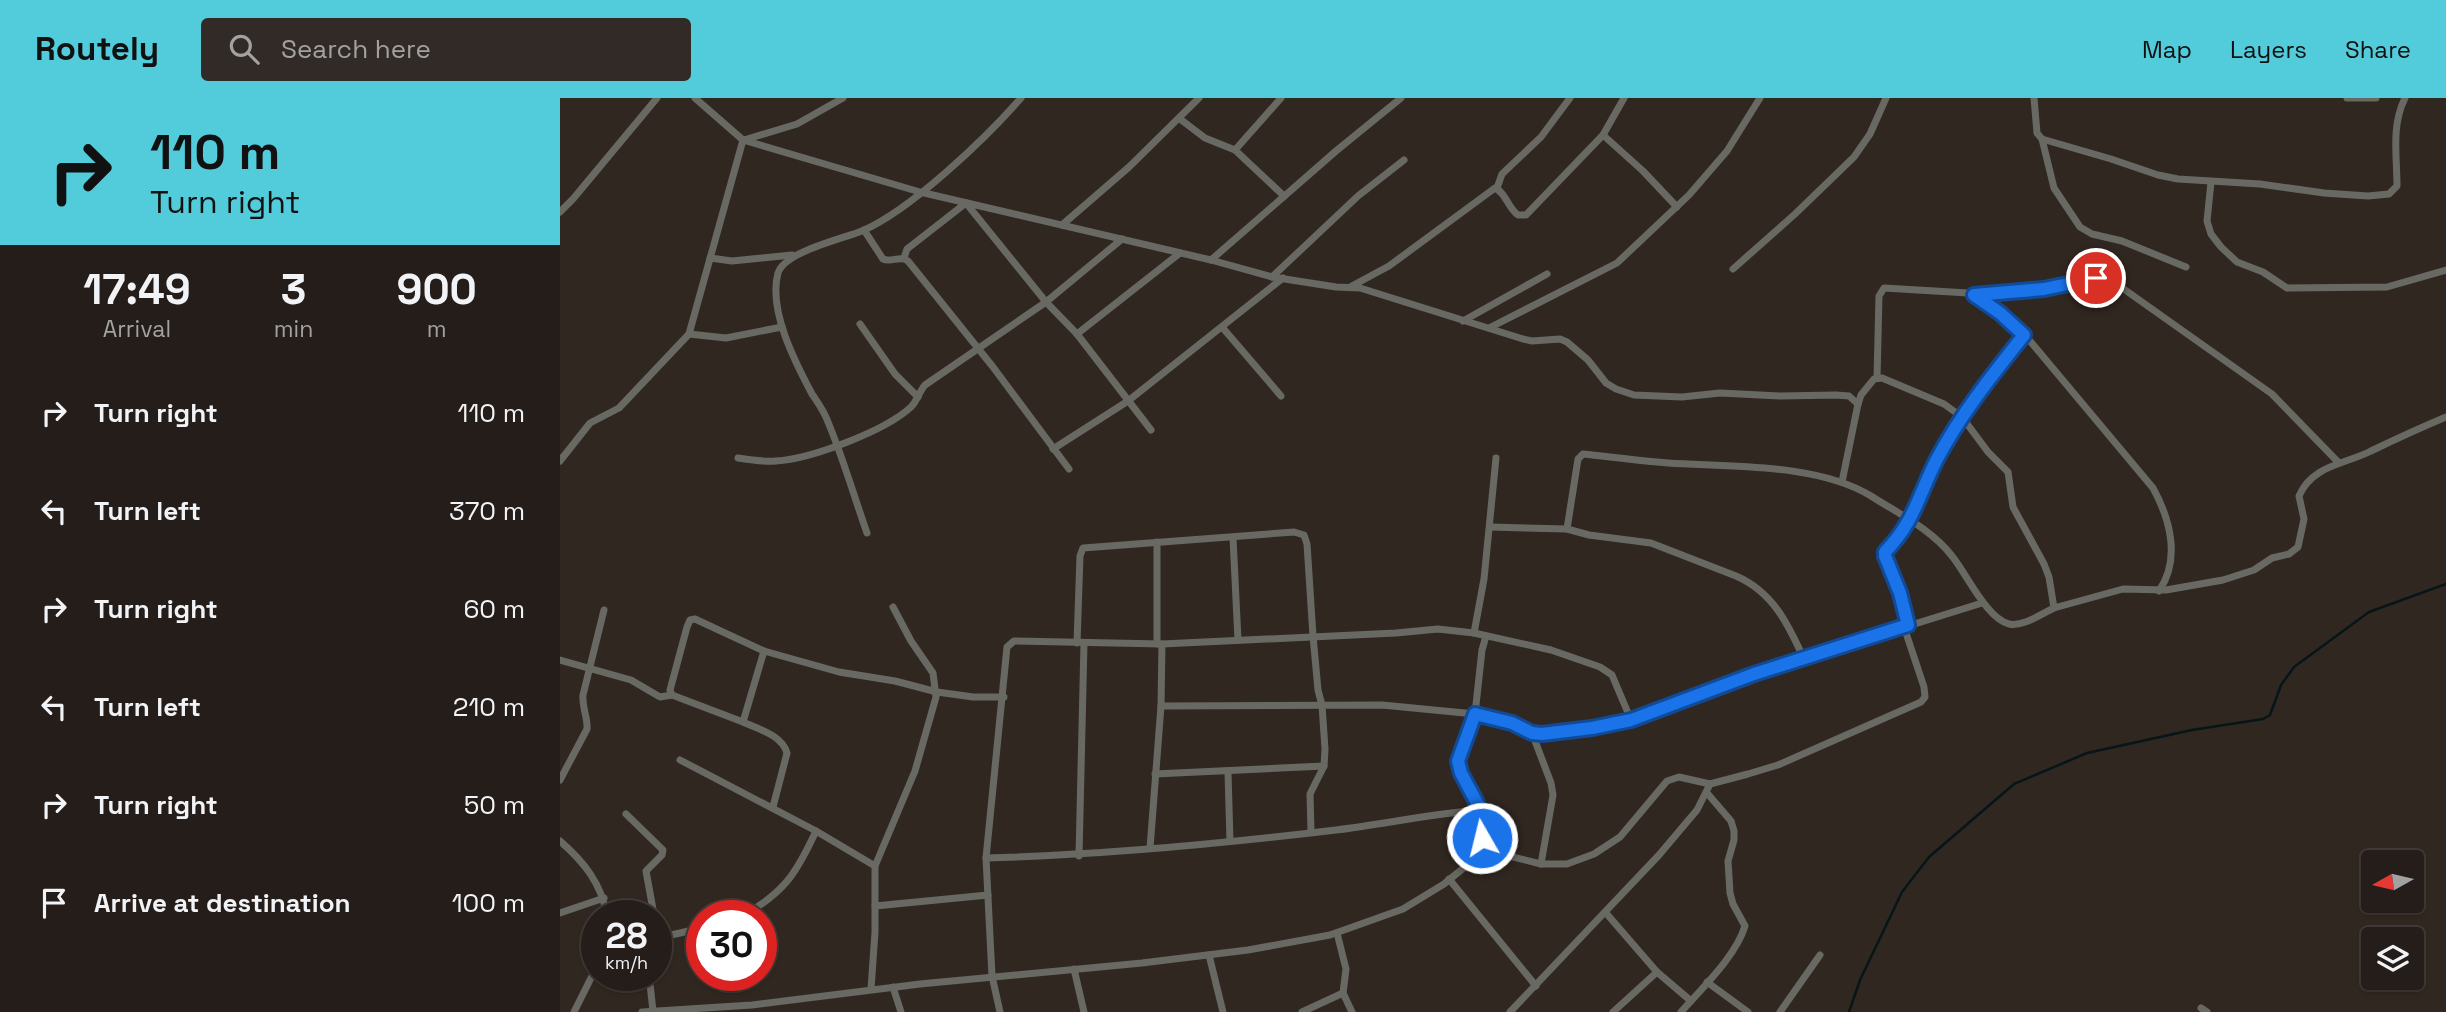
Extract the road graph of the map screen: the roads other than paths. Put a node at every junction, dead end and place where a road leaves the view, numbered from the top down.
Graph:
1 (657, 98) edge
2 (695, 98) edge
3 (844, 98) edge
4 (1021, 98) edge
5 (1199, 98) edge
6 (1281, 98) edge
7 (1401, 98) edge
8 (1570, 98) edge
9 (1625, 98) edge
10 (1760, 98) edge
11 (1885, 98) edge
12 (2034, 98) edge
13 (2347, 98) edge
14 (2376, 98) edge
15 (2405, 98) edge
16 (1180, 119) junction
17 (1603, 135) junction
18 (2042, 139) junction
19 (743, 140) junction
20 (1235, 150) junction
21 (1404, 160) dead end
22 (2211, 182) junction
23 (1497, 188) junction
24 (920, 192) junction
25 (1284, 195) junction
26 (966, 203) junction
27 (1677, 207) junction
28 (560, 212) edge
29 (1062, 225) junction
30 (864, 230) junction
31 (1122, 239) junction
32 (1180, 253) junction
33 (796, 255) junction
34 (710, 258) junction
35 (904, 258) junction
36 (1210, 260) junction
37 (2186, 267) dead end
38 (1733, 269) dead end
39 (2446, 270) edge
40 (1547, 274) dead end
41 (1272, 277) junction
42 (1283, 278) junction
43 (1349, 287) junction
44 (1974, 295) junction
45 (1046, 302) junction
46 (1463, 321) junction
47 (860, 324) dead end
48 (782, 327) junction
49 (1222, 327) junction
50 (1488, 329) junction
51 (690, 334) junction
52 (1077, 334) junction
53 (2024, 335) junction
54 (979, 349) junction
55 (1877, 378) junction
56 (1281, 396) dead end
57 (918, 397) junction
58 (1128, 401) junction
59 (1858, 404) junction
60 (1962, 417) junction
61 (2446, 417) edge
62 (1151, 429) dead end
63 (837, 446) junction
64 (1053, 449) junction
65 (738, 458) dead end
66 (1496, 458) dead end
67 (560, 461) edge
68 (2338, 462) junction
69 (1069, 469) dead end
70 (1842, 482) junction
71 (1910, 521) junction
72 (1490, 527) junction
73 (1567, 529) junction
74 (867, 533) dead end
75 (1233, 538) junction
76 (1157, 542) junction
77 (2159, 591) junction
78 (1982, 603) junction
79 (893, 607) dead end
80 (2054, 608) junction
81 (604, 610) dead end
82 (1906, 626) junction
83 (1474, 634) junction
84 (1313, 636) junction
85 (1486, 636) junction
86 (1238, 640) junction
87 (1080, 643) junction
88 (1160, 644) junction
89 (764, 651) junction
90 (1804, 659) junction
91 (560, 660) edge
92 (590, 667) junction
93 (937, 692) junction
94 (672, 695) junction
95 (1004, 697) junction
96 (1322, 705) junction
97 (1161, 706) junction
98 (1475, 714) junction
99 (1631, 720) junction
100 (743, 722) junction
101 (1532, 733) junction
102 (680, 760) dead end
103 (1324, 766) junction
104 (1227, 772) junction
105 (1155, 774) junction
106 (560, 780) edge
107 (1710, 784) junction
108 (1707, 793) junction
109 (773, 807) junction
110 (1479, 810) junction
111 (626, 814) dead end
112 (816, 831) junction
113 (1311, 832) junction
114 (560, 841) edge
115 (1230, 841) junction
116 (1150, 848) junction
117 (1477, 853) junction
118 (1079, 856) junction
119 (986, 858) junction
120 (1541, 864) junction
121 (875, 866) junction
122 (1449, 880) junction
123 (988, 895) junction
124 (604, 898) joint
125 (651, 900) edge
126 (767, 900) edge
127 (875, 906) junction
128 (560, 913) edge
129 (1606, 913) junction
130 (1337, 933) junction
131 (1209, 955) junction
132 (1819, 955) dead end
133 (1074, 969) junction
134 (1657, 972) junction
135 (992, 976) junction
136 (1707, 982) junction
137 (1536, 986) junction
138 (893, 987) junction
139 (871, 989) junction
140 (584, 991) edge
141 (651, 991) edge
142 (1343, 993) junction
143 (1691, 1001) junction
144 (754, 1009) edge
145 (653, 1011) edge
146 (574, 1012) edge
147 (642, 1012) edge
148 (901, 1012) edge
149 (1000, 1012) edge
150 (1084, 1012) edge
151 (1223, 1012) edge
152 (1302, 1012) edge
153 (1353, 1012) edge
154 (1510, 1012) edge
155 (1613, 1012) edge
156 (1681, 1012) edge
157 (1748, 1012) edge
158 (1780, 1012) edge

1 - 28 street
2 - 19 street
3 - 19 street
4 - 24 street
5 - 16 street
6 - 20 street
7 - 25 street
8 - 23 street
9 - 17 street
10 - 27 street
11 - 38 street
12 - 18 street
13 - 14 street
15 - 22 street
16 - 20 street
16 - 29 street
17 - 23 street
17 - 27 street
18 - 22 street
18 - 37 street
19 - 24 street
19 - 34 street
20 - 25 street
21 - 41 street
22 - 39 street
23 - 43 street
24 - 26 street
24 - 30 street
25 - 36 street
26 - 29 street
26 - 35 street
26 - 45 street
27 - 50 street
29 - 31 street
30 - 33 street
30 - 35 street
31 - 32 street
31 - 45 street
32 - 36 street
32 - 52 street
33 - 34 street
33 - 48 street
34 - 51 street
35 - 54 street
36 - 41 street
40 - 46 street
41 - 42 street
42 - 43 street
42 - 49 street
43 - 46 street
44 - 53 street
44 - 55 street
44 - 68 street
45 - 52 street
45 - 54 street
46 - 50 street
47 - 57 street
48 - 51 street
48 - 63 street
49 - 56 street
49 - 58 street
50 - 59 street
51 - 67 street
52 - 58 street
53 - 60 street
53 - 77 street
54 - 57 street
54 - 64 street
55 - 59 street
55 - 60 street
57 - 63 street
58 - 62 street
58 - 64 street
59 - 70 street
60 - 71 street
60 - 80 street
61 - 68 street
63 - 65 street
63 - 74 street
64 - 69 street
66 - 72 street
68 - 77 street
70 - 71 street
70 - 73 street
71 - 78 street
71 - 82 street
72 - 73 street
72 - 83 street
73 - 90 street
75 - 76 street
75 - 84 street
75 - 86 street
76 - 87 street
76 - 88 street
77 - 80 street
78 - 80 street
78 - 82 street
79 - 93 street
81 - 92 street
82 - 90 street
82 - 107 street
83 - 84 street
83 - 85 street
84 - 86 street
84 - 96 street
85 - 98 street
85 - 99 street
86 - 88 street
87 - 88 street
87 - 95 street
87 - 118 street
88 - 97 street
89 - 93 street
89 - 94 street
89 - 100 street
90 - 99 street
91 - 92 street
92 - 94 street
92 - 106 street
93 - 95 street
93 - 121 street
94 - 100 street
95 - 119 street
96 - 97 street
96 - 98 street
96 - 103 street
97 - 105 street
98 - 101 street
98 - 110 street
99 - 101 street
100 - 109 street
101 - 120 street
102 - 109 street
103 - 104 street
103 - 113 street
104 - 105 street
104 - 115 street
105 - 116 street
107 - 108 street
107 - 120 street
108 - 129 street
108 - 136 street
109 - 112 street
110 - 113 street
110 - 117 street
111 - 125 street
112 - 121 street
112 - 126 street
113 - 115 street
114 - 124 street
115 - 116 street
116 - 118 street
117 - 120 street
117 - 122 street
118 - 119 street
119 - 123 street
121 - 127 street
122 - 130 street
122 - 137 street
123 - 127 street
123 - 135 street
124 - 128 street
127 - 139 street
129 - 134 street
129 - 137 street
130 - 131 street
130 - 142 street
131 - 133 street
131 - 151 street
132 - 158 street
133 - 135 street
133 - 150 street
134 - 143 street
134 - 155 street
135 - 138 street
135 - 149 street
136 - 143 street
136 - 157 street
137 - 154 street
138 - 139 street
138 - 148 street
139 - 144 street
140 - 146 street
141 - 145 street
142 - 152 street
142 - 153 street
143 - 156 street
144 - 145 street
145 - 147 street

